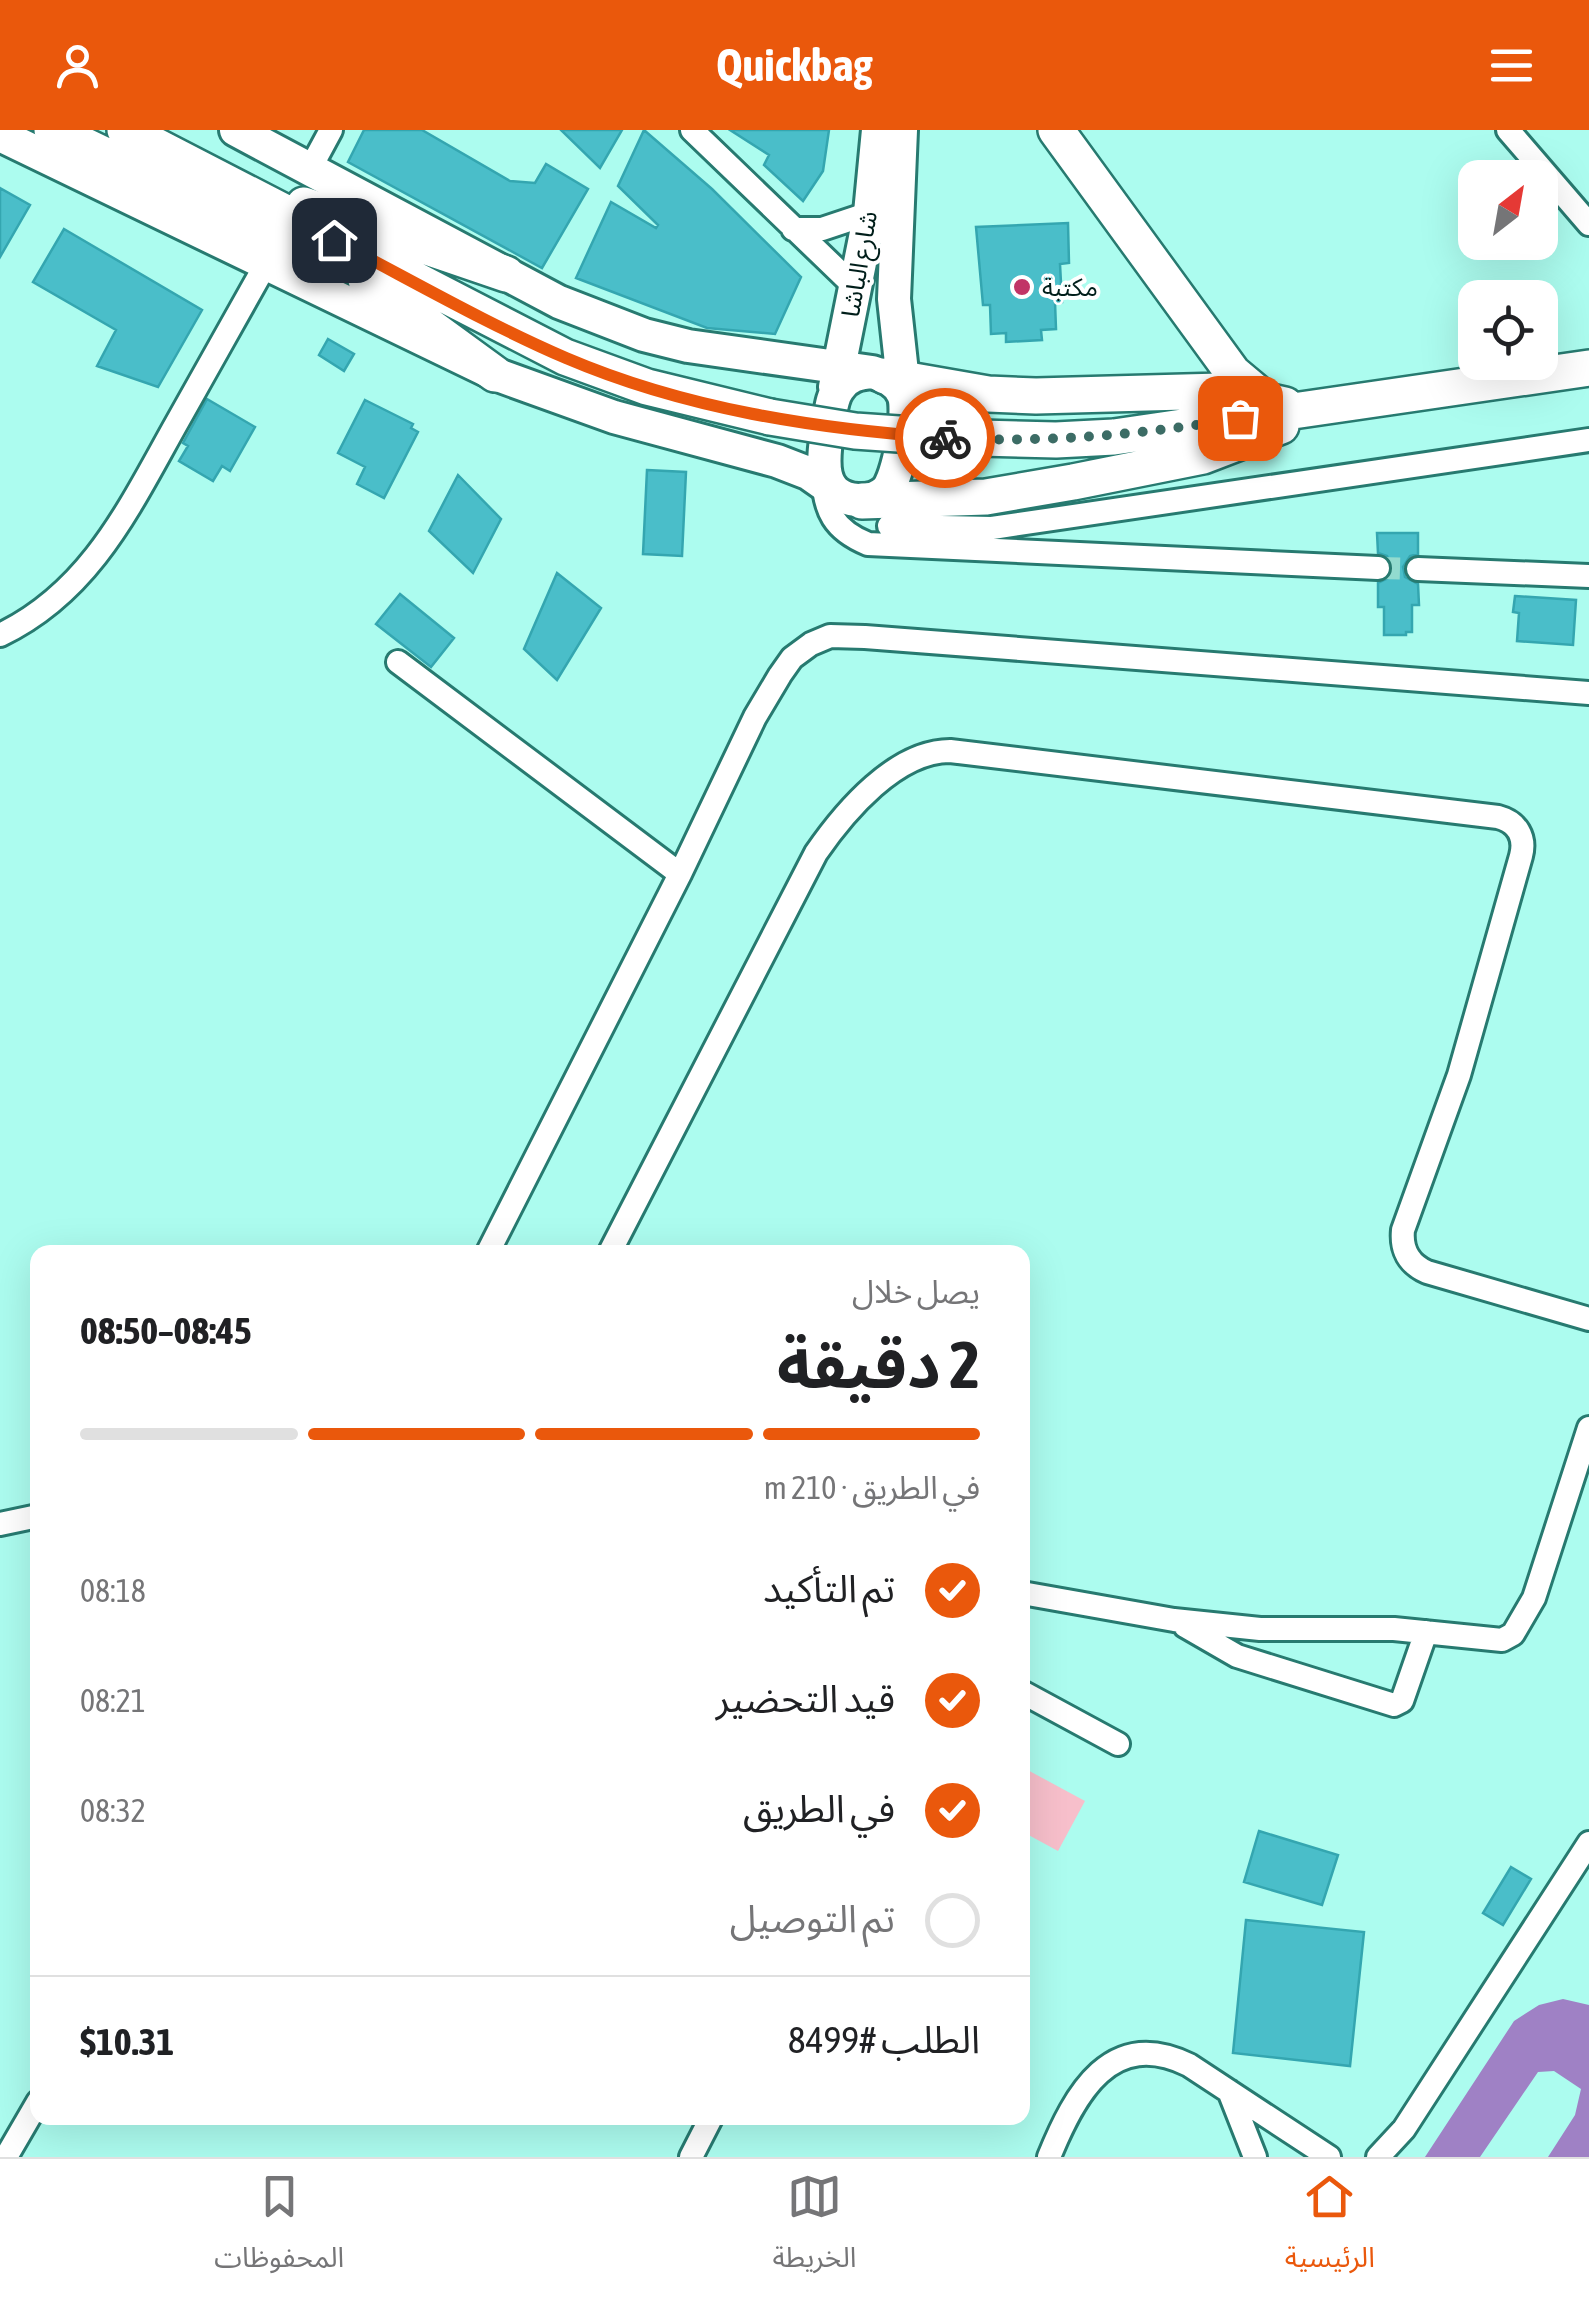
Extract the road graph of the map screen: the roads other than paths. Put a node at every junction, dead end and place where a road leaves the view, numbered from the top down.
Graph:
1 (52, 130) edge
2 (125, 130) edge
3 (156, 130) edge
4 (236, 130) edge
5 (331, 130) edge
6 (692, 130) edge
7 (878, 130) edge
8 (901, 130) edge
9 (1056, 130) edge
10 (1508, 130) edge
11 (0, 135) edge
12 (310, 169) junction
13 (217, 189) junction
14 (129, 196) junction
15 (870, 213) junction
16 (1589, 224) edge
17 (793, 229) junction
18 (266, 264) junction
19 (506, 274) junction
20 (366, 280) junction
21 (856, 287) junction
22 (526, 340) junction
23 (1576, 370) edge
24 (495, 374) junction
25 (836, 382) junction
26 (891, 382) junction
27 (1265, 399) junction
28 (1362, 399) junction
29 (1310, 406) junction
30 (1589, 440) edge
31 (864, 499) junction
32 (1378, 568) tunnel mouth
33 (1418, 569) tunnel mouth
34 (1589, 576) edge
35 (0, 635) edge
36 (398, 662) dead end
37 (1589, 693) edge
38 (680, 874) junction
39 (492, 1245) edge
40 (614, 1245) edge
41 (1589, 1319) edge
42 (1589, 1428) edge
43 (30, 1518) edge
44 (0, 1524) edge
45 (1030, 1594) edge
46 (1174, 1620) junction
47 (1426, 1632) junction
48 (1030, 1696) edge
49 (1118, 1744) dead end
50 (1589, 1844) edge
51 (1229, 2091) junction
52 (30, 2116) edge
53 (707, 2125) edge
54 (6, 2157) edge
55 (691, 2157) edge
56 (1049, 2157) edge
57 (1255, 2157) edge
58 (1329, 2157) edge
59 (1378, 2157) edge

1 - 13 main road
2 - 13 main road
3 - 13 main road
4 - 12 street
5 - 12 street
6 - 17 street
7 - 15 street, شارع الباشا
8 - 26 street
9 - 27 main road
10 - 16 street
11 - 14 street
12 - 19 street
13 - 14 main road
13 - 19 main road
13 - 20 main road
13 - 22 main road
14 - 18 street
15 - 17 street
15 - 21 street, شارع الباشا
17 - 21 street
18 - 24 street
18 - 35 street
19 - 25 street
20 - 22 main road
20 - 24 main road
21 - 25 street, شارع الباشا
22 - 29 main road, bridge
23 - 28 main road
24 - 31 street
25 - 26 street
25 - 31 street, شارع الباشا
26 - 27 main road
26 - 31 street
27 - 29 main road
28 - 29 main road
28 - 31 main road
30 - 31 street
31 - 32 street
33 - 34 street
36 - 38 street
37 - 38 street
38 - 39 street
40 - 41 street
42 - 47 street
43 - 44 street
45 - 46 street
46 - 47 street
46 - 47 street
48 - 49 street
50 - 59 street
51 - 56 street
51 - 57 street
51 - 58 street
52 - 54 street
53 - 55 street

